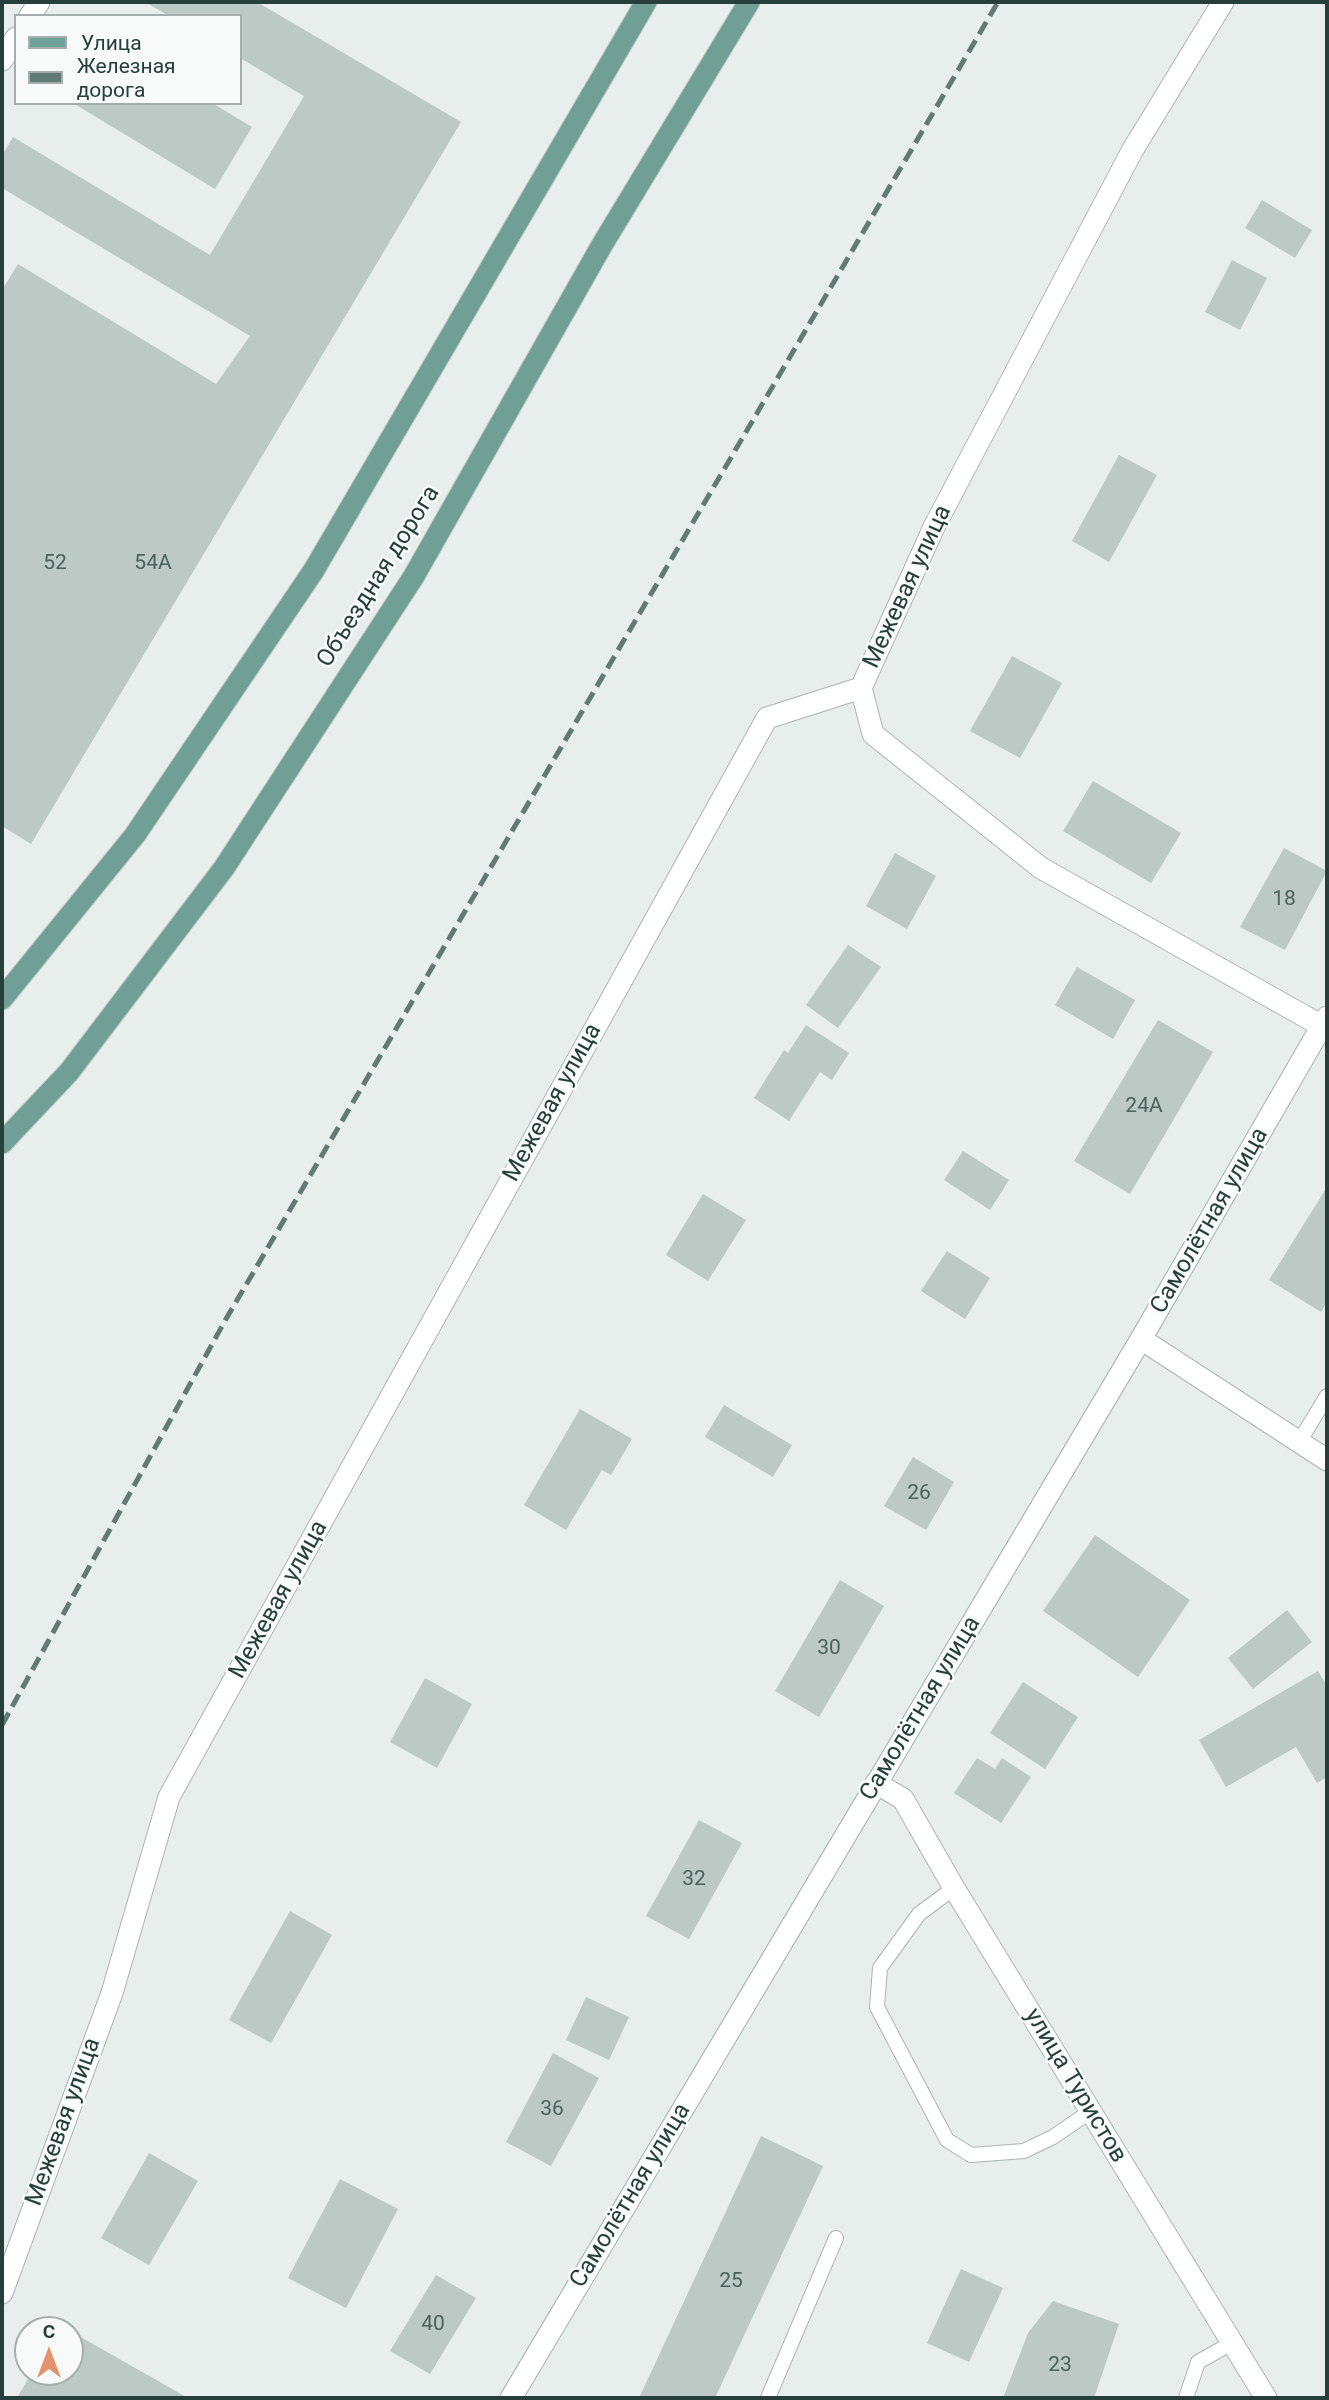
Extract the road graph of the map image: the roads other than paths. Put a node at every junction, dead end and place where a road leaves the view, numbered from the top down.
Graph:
1 (646, 2) edge
2 (749, 2) edge
3 (1223, 2) edge
4 (14, 41) edge
5 (2, 60) edge
6 (861, 688) junction
7 (2, 999) edge
8 (1325, 1022) edge
9 (2, 1143) edge
10 (1141, 1339) junction
11 (1327, 1396) edge
12 (1299, 1442) junction
13 (1327, 1460) edge
14 (876, 1783) junction
15 (954, 1888) junction
16 (1091, 2111) junction
17 (836, 2238) dead end
18 (2, 2293) edge
19 (1232, 2343) junction
20 (511, 2398) edge
21 (768, 2398) edge
22 (1186, 2398) edge
23 (1266, 2398) edge

1 - 7 main road
2 - 9 main road, Объездная дорога
3 - 6 street, Межевая улица
4 - 5 street
6 - 8 street
6 - 18 street, Межевая улица
8 - 10 street, Самолётная улица
10 - 12 street
10 - 14 street, Самолётная улица
11 - 12 lane
12 - 13 street
14 - 15 street, улица Туристов
14 - 20 street, Самолётная улица
15 - 16 street, улица Туристов
15 - 16 lane
16 - 19 street, улица Туристов
17 - 21 lane
19 - 22 lane
19 - 23 street, улица Туристов

